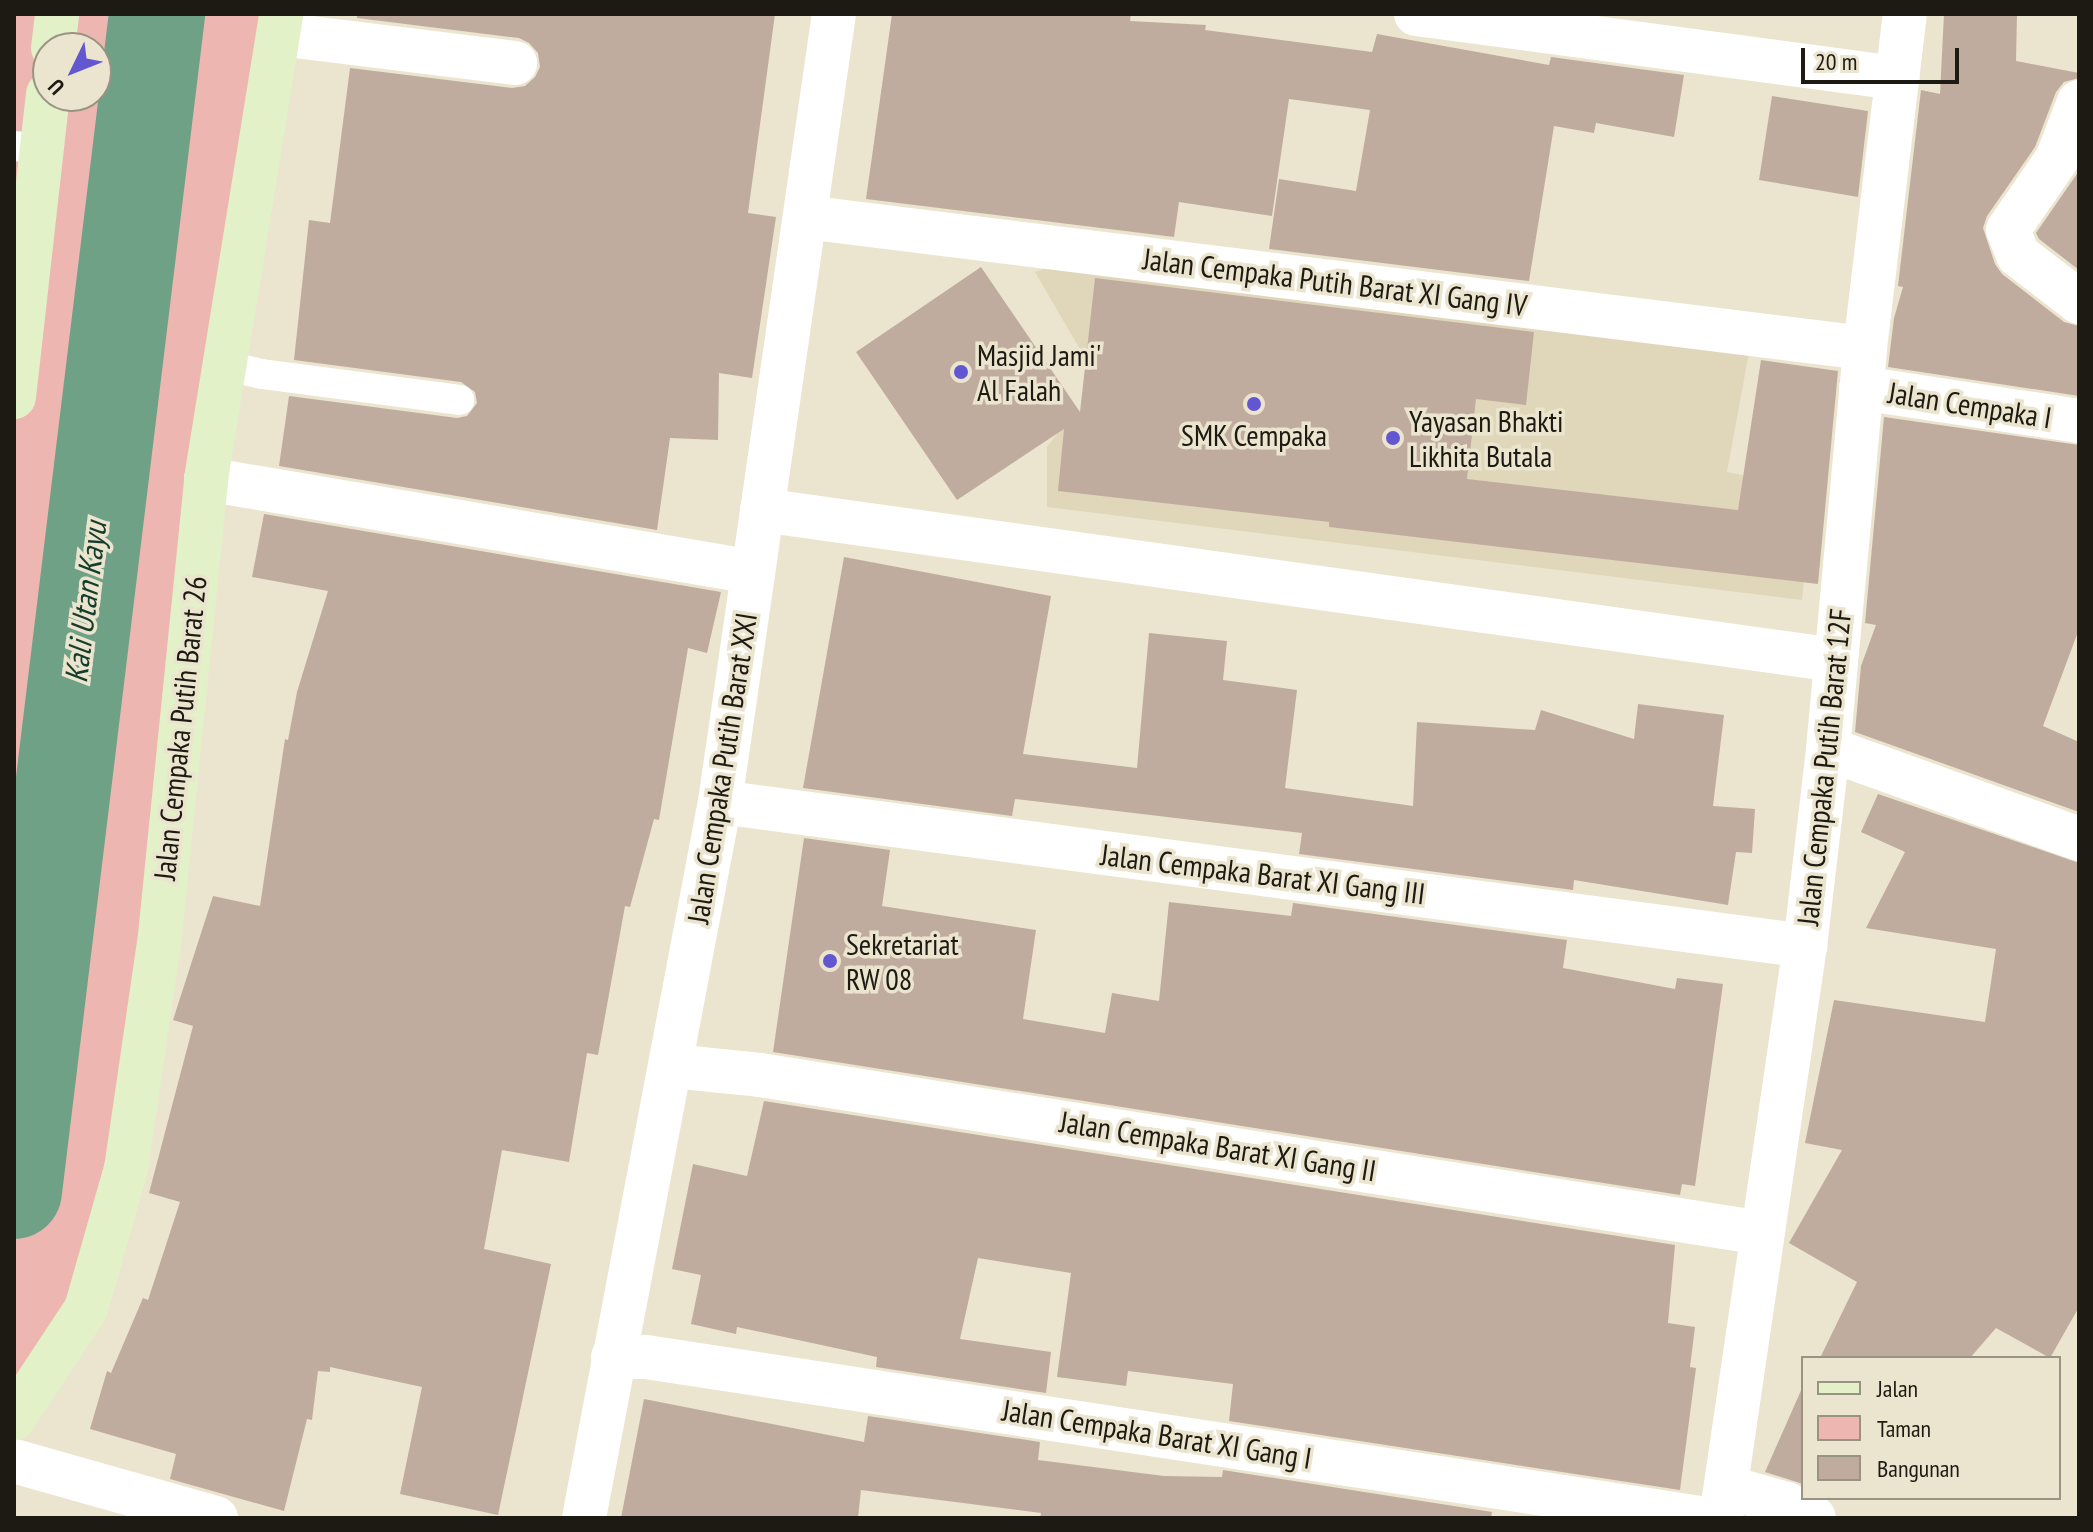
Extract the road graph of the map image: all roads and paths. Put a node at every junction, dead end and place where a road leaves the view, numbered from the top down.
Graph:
1 (834, 14) edge
2 (1416, 14) edge
3 (1905, 14) edge
4 (280, 24) edge
5 (515, 63) dead end
6 (1898, 78) junction
7 (2079, 102) edge
8 (41, 112) edge
9 (28, 147) edge
10 (805, 217) junction
11 (2079, 302) edge
12 (222, 365) junction
13 (1863, 368) junction
14 (14, 397) edge
15 (459, 400) dead end
16 (2079, 421) edge
17 (206, 479) junction
18 (762, 510) junction
19 (753, 572) junction
20 (1835, 660) junction
21 (1828, 749) junction
22 (720, 802) junction
23 (2079, 839) edge
24 (1805, 946) junction
25 (672, 1066) junction
26 (1762, 1233) junction
27 (613, 1357) junction
28 (14, 1418) edge
29 (14, 1461) edge
30 (1716, 1508) edge
31 (216, 1518) edge
32 (584, 1518) edge
33 (1814, 1518) edge

1 - 10 street, Jalan Cempaka Putih Barat XXI
2 - 6 street
3 - 6 street, Jalan Cempaka Putih Barat 12F
4 - 5 street
4 - 12 street, Jalan Cempaka Putih Barat 26
6 - 13 street, Jalan Cempaka Putih Barat 12F
7 - 11 street
8 - 9 street
9 - 14 street
10 - 13 street, Jalan Cempaka Putih Barat XI Gang IV
10 - 18 street, Jalan Cempaka Putih Barat XXI
12 - 15 lane
12 - 17 street, Jalan Cempaka Putih Barat 26
13 - 16 street, Jalan Cempaka I
13 - 20 street, Jalan Cempaka Putih Barat 12F
17 - 19 street
17 - 28 street, Jalan Cempaka Putih Barat 26
18 - 19 street, Jalan Cempaka Putih Barat XXI
18 - 20 street
19 - 22 street, Jalan Cempaka Putih Barat XXI
20 - 21 street, Jalan Cempaka Putih Barat 12F
21 - 23 street
21 - 24 street, Jalan Cempaka Putih Barat 12F
22 - 24 street, Jalan Cempaka Barat XI Gang III
22 - 25 street, Jalan Cempaka Putih Barat XXI
24 - 26 street, Jalan Cempaka Putih Barat 12F
25 - 26 street, Jalan Cempaka Barat XI Gang II
25 - 27 street, Jalan Cempaka Putih Barat XXI
26 - 30 street, Jalan Cempaka Putih Barat 12F
27 - 30 street, Jalan Cempaka Barat XI Gang I
27 - 32 street, Jalan Cempaka Putih Barat XXI
29 - 31 street
30 - 33 street, Jalan Cempaka Barat XI Gang I

